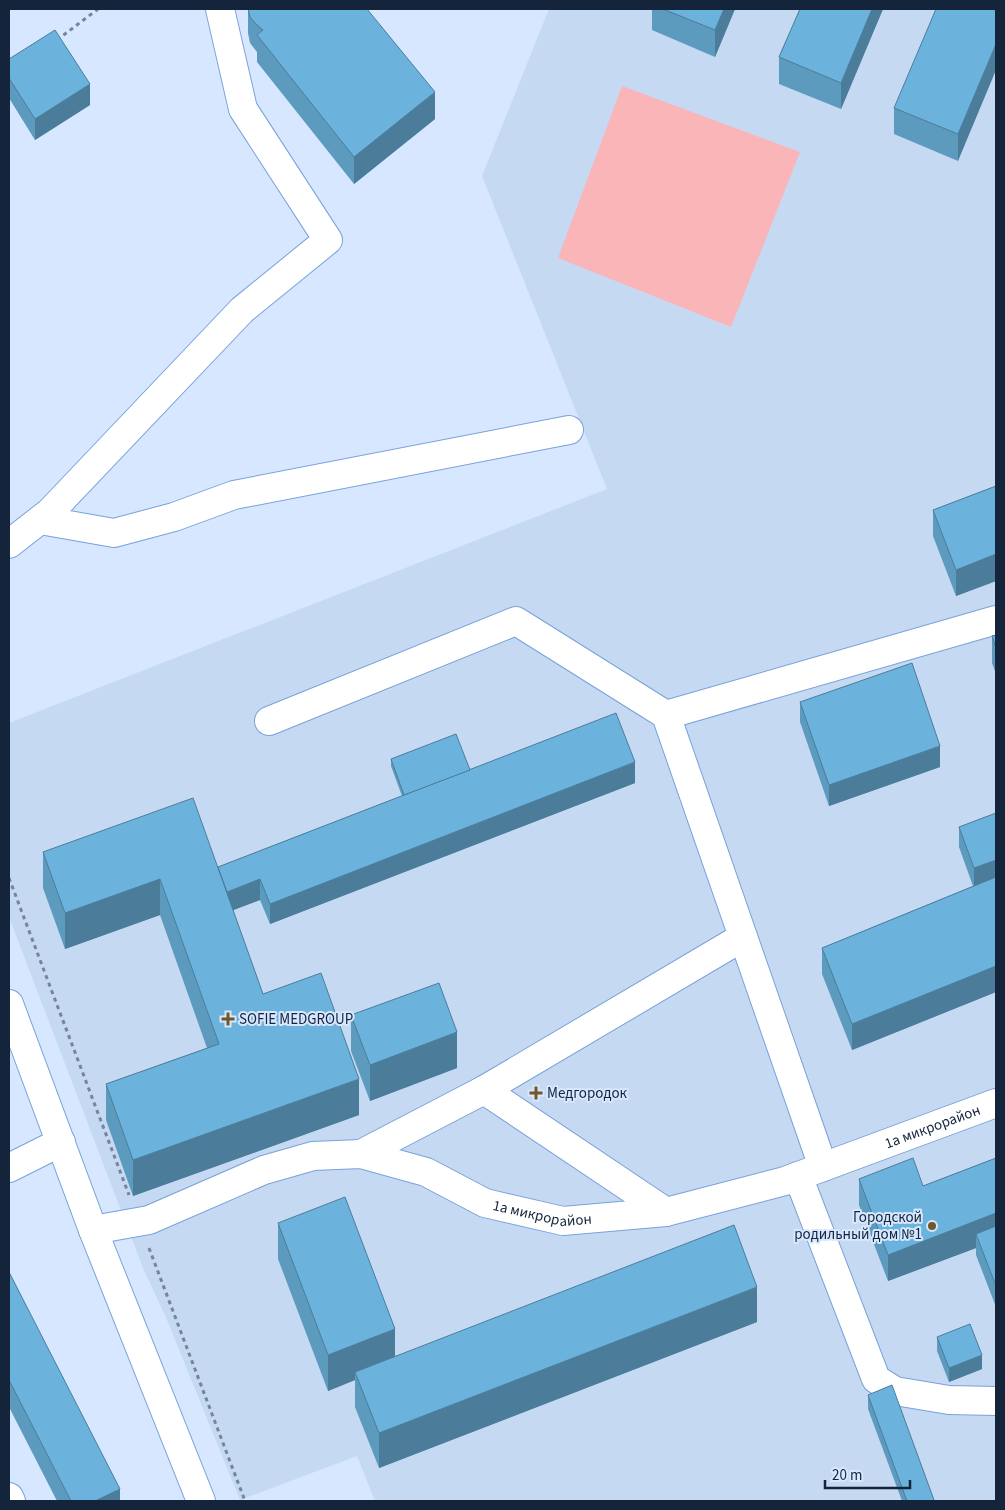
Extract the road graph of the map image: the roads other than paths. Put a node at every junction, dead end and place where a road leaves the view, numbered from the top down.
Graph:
1 (220, 9) edge
2 (569, 430) dead end
3 (40, 520) junction
4 (9, 544) edge
5 (996, 620) edge
6 (666, 715) junction
7 (269, 721) dead end
8 (743, 937) junction
9 (9, 1004) edge
10 (484, 1090) junction
11 (996, 1103) edge
12 (62, 1142) junction
13 (361, 1154) junction
14 (9, 1168) edge
15 (811, 1172) junction
16 (666, 1212) junction
17 (93, 1230) junction
18 (996, 1401) edge
19 (9, 1497) edge
20 (11, 1501) edge
21 (202, 1501) edge

1 - 3 street
2 - 3 street
3 - 4 street
5 - 6 street
6 - 7 street
6 - 8 street
8 - 10 street
8 - 15 street
9 - 12 street
10 - 13 street
10 - 16 street
11 - 15 street, 1а микрорайон
12 - 14 street
12 - 17 street
13 - 16 street, 1а микрорайон
13 - 17 street, 1а микрорайон
15 - 16 street, 1а микрорайон
15 - 18 street
17 - 21 street
19 - 20 street

